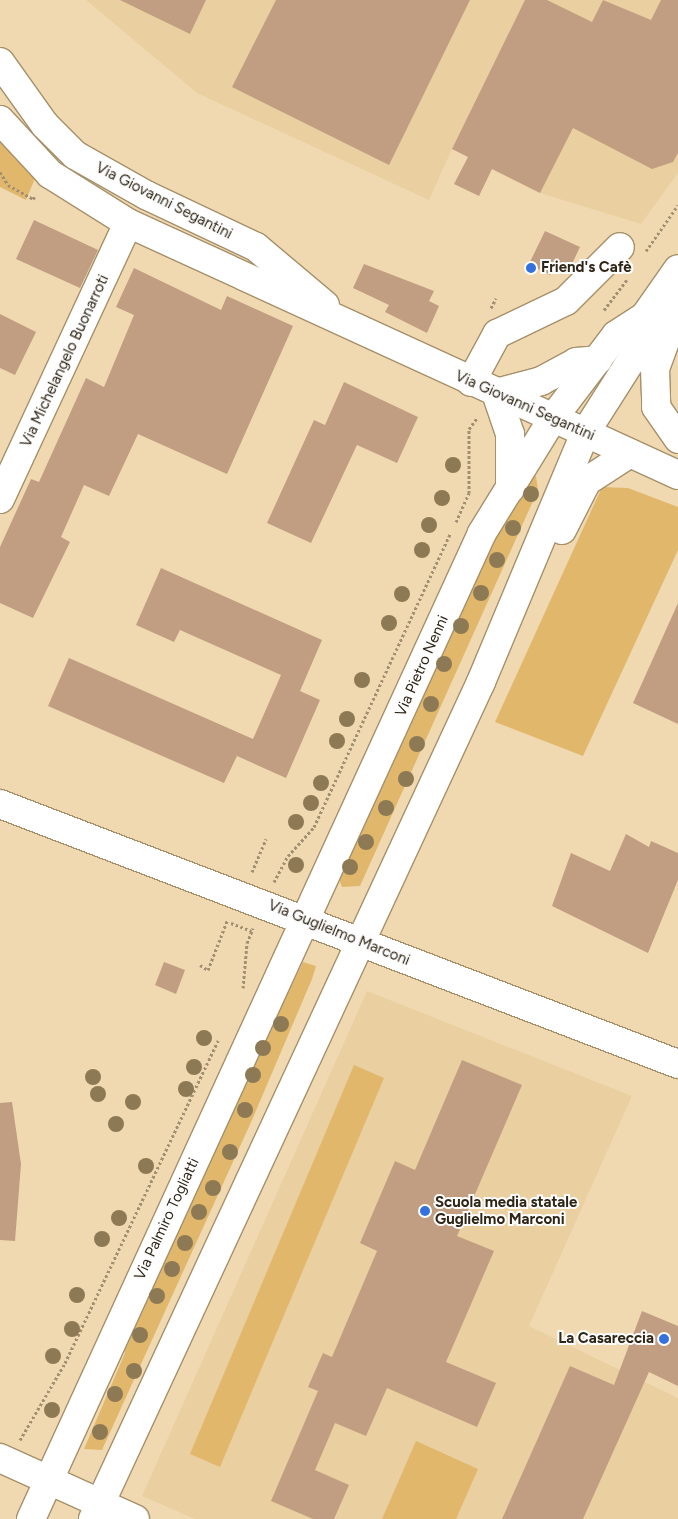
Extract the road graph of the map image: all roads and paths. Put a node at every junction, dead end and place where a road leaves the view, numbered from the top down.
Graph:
1 (0, 62) edge
2 (0, 120) edge
3 (128, 223) junction
4 (620, 247) dead end
5 (678, 269) edge
6 (678, 306) edge
7 (645, 316) junction
8 (345, 322) junction
9 (598, 360) junction
10 (471, 382) junction
11 (496, 393) junction
12 (553, 418) junction
13 (585, 433) junction
14 (678, 439) edge
15 (630, 453) junction
16 (678, 475) edge
17 (510, 489) junction
18 (0, 499) edge
19 (512, 607) junction
20 (0, 804) edge
21 (266, 838) dead end
22 (259, 875) dead end
23 (269, 888) junction
24 (304, 921) junction
25 (227, 922) dead end
26 (359, 943) junction
27 (200, 966) dead end
28 (239, 998) dead end
29 (222, 1034) dead end
30 (678, 1064) edge
31 (4, 1460) edge
32 (47, 1480) junction
33 (97, 1511) edge
34 (31, 1519) edge
35 (134, 1519) edge

1 - 8 street, Via Giovanni Segantini
2 - 3 street, Via Giovanni Segantini
3 - 8 street, Via Giovanni Segantini
3 - 18 street, Via Michelangelo Buonarroti
4 - 10 street
5 - 7 street
6 - 14 street
7 - 9 street, Via Pietro Nenni
7 - 13 street
8 - 10 street, Via Giovanni Segantini
9 - 11 street
9 - 12 street, Via Pietro Nenni
10 - 11 street, Via Giovanni Segantini
11 - 12 street, Via Giovanni Segantini
11 - 17 street
11 - 23 path
12 - 13 street, Via Giovanni Segantini
12 - 17 street, Via Pietro Nenni
13 - 15 street, Via Giovanni Segantini
13 - 19 street
15 - 16 street, Via Giovanni Segantini
15 - 19 street
17 - 24 street, Via Pietro Nenni
19 - 26 street
20 - 23 street, Via Guglielmo Marconi
21 - 22 path
23 - 24 street, Via Guglielmo Marconi
23 - 28 path
24 - 26 street, Via Guglielmo Marconi
24 - 32 street, Via Palmiro Togliatti
25 - 27 path
26 - 30 street, Via Guglielmo Marconi
26 - 33 street
29 - 31 path
31 - 32 street
32 - 33 street
32 - 34 street, Via Palmiro Togliatti
33 - 35 street

